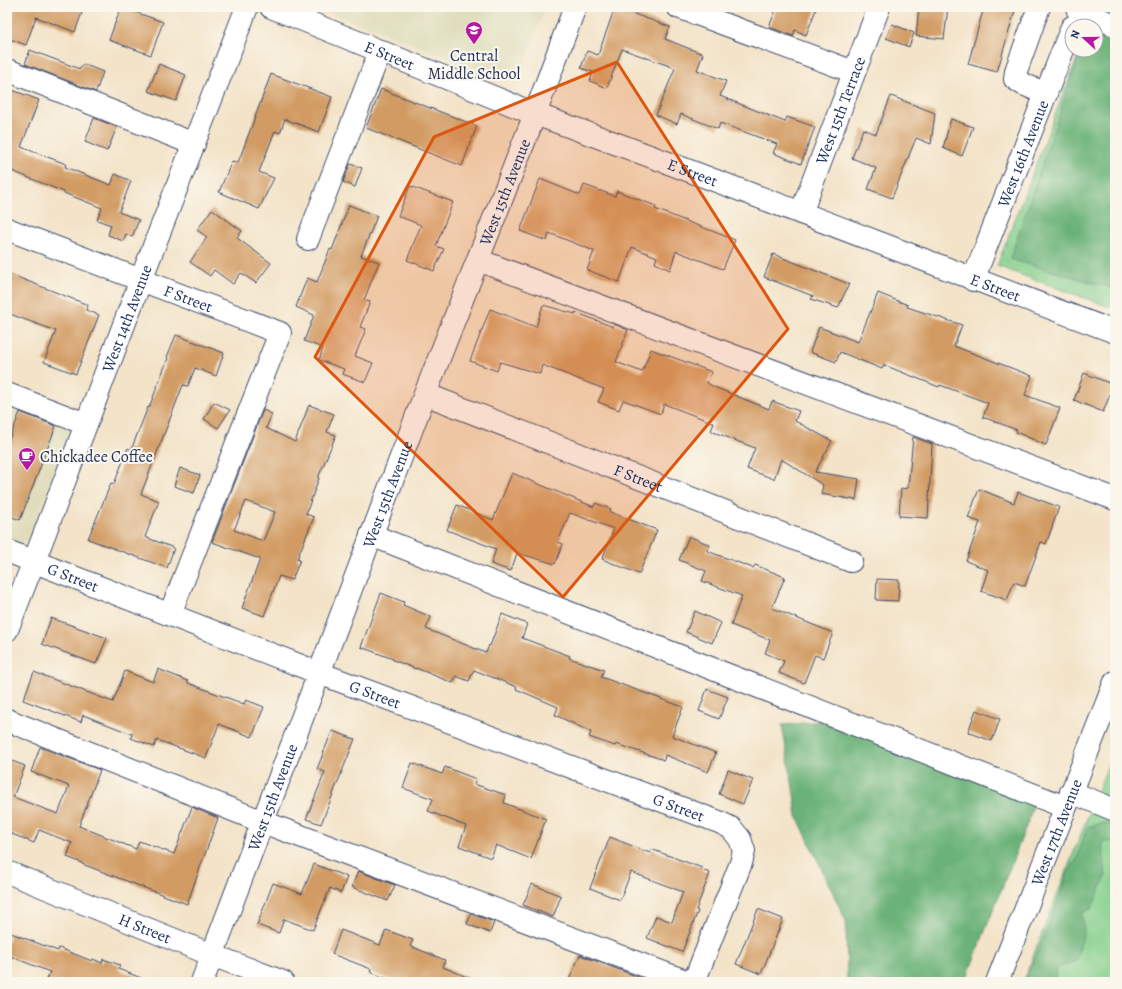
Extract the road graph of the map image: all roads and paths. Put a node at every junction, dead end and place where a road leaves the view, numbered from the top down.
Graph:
1 (247, 7) edge
2 (271, 7) edge
3 (576, 7) edge
4 (678, 7) edge
5 (879, 7) edge
6 (1039, 7) edge
7 (300, 12) edge
8 (1104, 23) edge
9 (1115, 25) edge
10 (1064, 48) edge
11 (380, 51) junction
12 (7, 70) edge
13 (854, 72) junction
14 (1046, 94) junction
15 (535, 114) junction
16 (194, 144) junction
17 (801, 213) junction
18 (7, 229) edge
19 (308, 239) dead end
20 (478, 260) junction
21 (973, 280) junction
22 (141, 281) junction
23 (1115, 332) edge
24 (7, 394) edge
25 (425, 394) junction
26 (86, 424) junction
27 (1115, 499) edge
28 (371, 535) junction
29 (7, 551) edge
30 (851, 561) dead end
31 (34, 562) junction
32 (170, 614) junction
33 (7, 630) edge
34 (319, 673) junction
35 (1115, 682) edge
36 (7, 720) edge
37 (1068, 799) junction
38 (1115, 810) edge
39 (263, 822) junction
40 (7, 872) edge
41 (212, 955) junction
42 (202, 982) edge
43 (283, 982) edge
44 (688, 982) edge
45 (694, 982) edge
46 (997, 982) edge

1 - 16 street, West 14th Avenue
2 - 7 street, E Street
3 - 15 street, West 15th Avenue
4 - 13 street
5 - 13 street, West 15th Terrace
6 - 14 street
7 - 11 street, E Street
8 - 9 street
10 - 14 street, West 16th Avenue
11 - 15 street, E Street
11 - 19 street
12 - 16 street
13 - 17 street, West 15th Terrace
14 - 21 street, West 16th Avenue
15 - 17 street, E Street
15 - 20 street, West 15th Avenue
16 - 22 street, West 14th Avenue
17 - 21 street, E Street
18 - 22 street, F Street
20 - 25 street, West 15th Avenue
20 - 27 street
21 - 23 street, E Street
22 - 26 street, West 14th Avenue
22 - 32 street, F Street
24 - 26 street
25 - 28 street, West 15th Avenue
25 - 30 street, F Street
26 - 31 street, West 14th Avenue
28 - 34 street, West 15th Avenue
28 - 37 street
29 - 31 street, G Street
31 - 32 street, G Street
31 - 33 street, West 14th Avenue
32 - 34 street, G Street
34 - 39 street, West 15th Avenue
34 - 45 street, G Street
35 - 37 street, West 17th Avenue
36 - 39 street
37 - 38 street
37 - 46 street, West 17th Avenue
39 - 41 street, West 15th Avenue
39 - 44 street
40 - 41 street, H Street
41 - 42 street, West 15th Avenue
41 - 43 street, H Street

